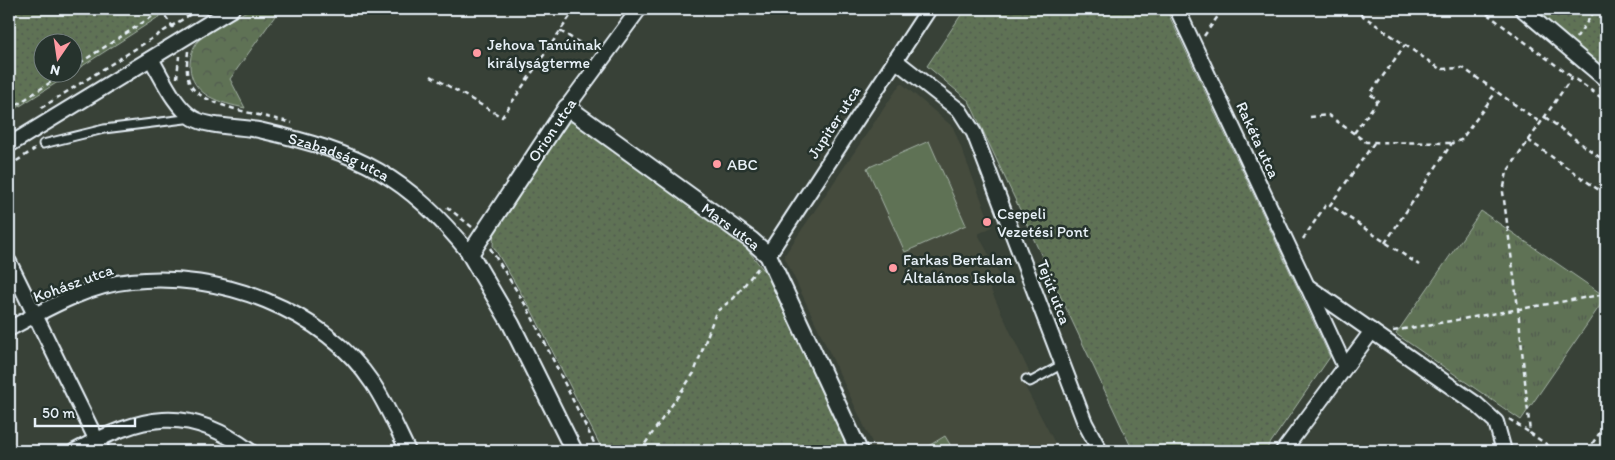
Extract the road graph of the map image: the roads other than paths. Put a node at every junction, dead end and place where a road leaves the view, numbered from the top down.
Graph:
1 (232, 9) edge
2 (638, 9) edge
3 (929, 9) edge
4 (1177, 9) edge
5 (1522, 9) edge
6 (151, 59) junction
7 (895, 60) junction
8 (1606, 80) edge
9 (567, 107) junction
10 (193, 118) junction
11 (43, 144) road end
12 (9, 145) edge
13 (470, 254) junction
14 (768, 255) junction
15 (9, 262) edge
16 (1307, 286) junction
17 (36, 314) junction
18 (9, 329) edge
19 (1372, 331) junction
20 (1063, 364) junction
21 (1345, 367) junction
22 (1026, 379) dead end
23 (99, 445) edge
24 (76, 451) edge
25 (250, 451) edge
26 (408, 451) edge
27 (574, 451) edge
28 (859, 451) edge
29 (1100, 451) edge
30 (1283, 451) edge
31 (1504, 451) edge

1 - 6 street
2 - 9 street, Orion utca
3 - 7 street, Jupiter utca
4 - 16 street, Rakéta utca
5 - 8 street
6 - 10 street
6 - 12 street
7 - 14 street, Jupiter utca
7 - 20 street, Tejút utca
9 - 13 street, Orion utca
9 - 14 street, Mars utca
10 - 11 lane
10 - 13 street, Szabadság utca
13 - 27 street, Szabadság utca
14 - 28 street, Mars utca
15 - 17 street
16 - 19 street
16 - 21 street, Rakéta utca
17 - 18 street, Kohász utca
17 - 23 street
17 - 26 street, Kohász utca
19 - 21 street
19 - 31 street
20 - 22 lane
20 - 29 street, Tejút utca
21 - 30 street
23 - 24 street
23 - 25 street

